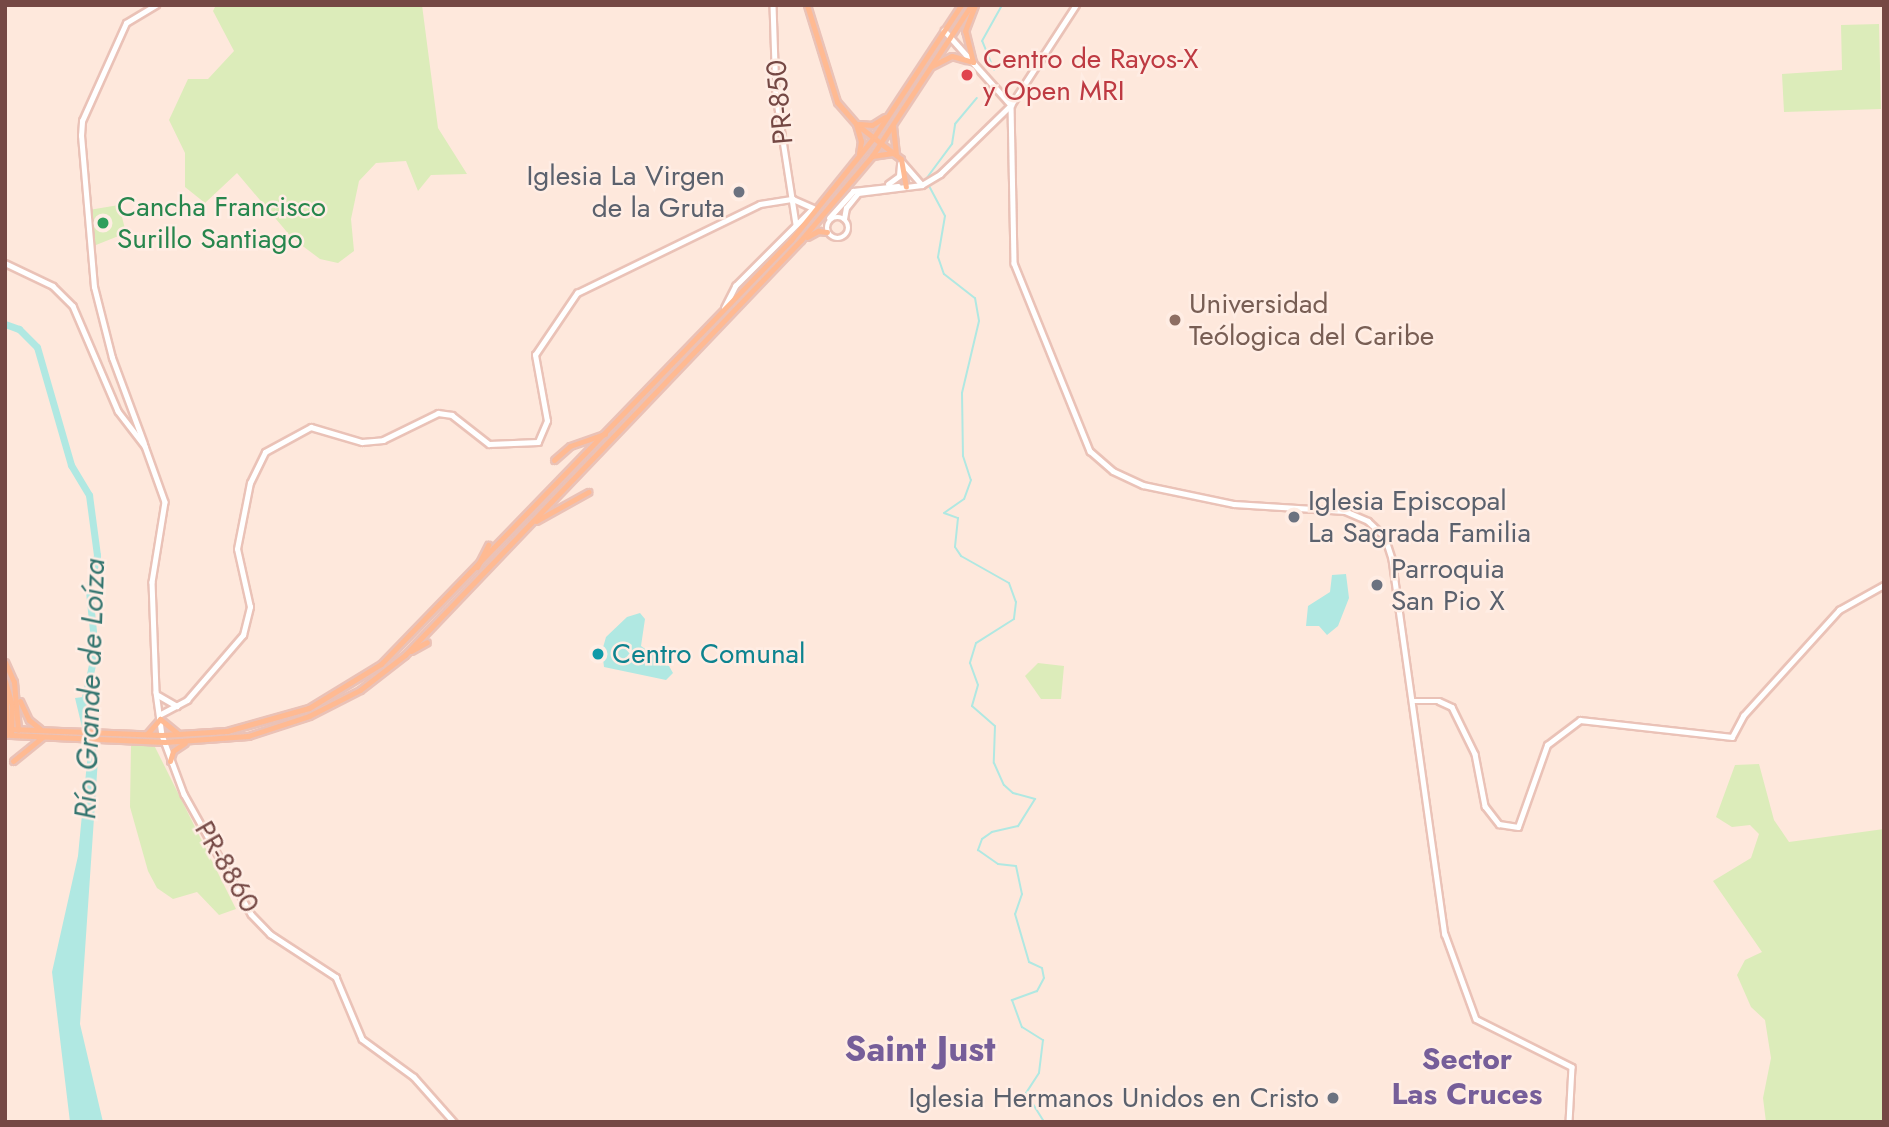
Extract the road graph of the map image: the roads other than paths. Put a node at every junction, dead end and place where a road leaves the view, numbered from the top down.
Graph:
1 (156, 5) edge
2 (773, 5) edge
3 (807, 5) edge
4 (961, 5) edge
5 (973, 5) edge
6 (1076, 5) edge
7 (944, 30) junction
8 (951, 36) junction
9 (974, 62) junction
10 (929, 68) junction
11 (1011, 105) junction
12 (889, 114) junction
13 (894, 121) junction
14 (856, 124) junction
15 (874, 137) junction
16 (881, 142) junction
17 (896, 153) junction
18 (872, 156) junction
19 (857, 158) junction
20 (901, 159) junction
21 (887, 184) junction
22 (926, 184) junction
23 (906, 187) junction
24 (829, 195) junction
25 (793, 199) junction
26 (811, 210) junction
27 (830, 218) junction
28 (844, 219) junction
29 (796, 224) junction
30 (827, 232) junction
31 (801, 240) junction
32 (5, 263) edge
33 (722, 312) junction
34 (605, 434) junction
35 (145, 446) junction
36 (555, 460) dead end
37 (589, 492) dead end
38 (530, 524) junction
39 (488, 545) dead end
40 (476, 569) junction
41 (1884, 585) edge
42 (427, 642) dead end
43 (405, 655) junction
44 (5, 662) edge
45 (13, 678) junction
46 (5, 682) edge
47 (156, 690) junction
48 (1412, 701) junction
49 (177, 706) junction
50 (159, 717) junction
51 (13, 733) edge
52 (46, 734) junction
53 (162, 735) junction
54 (179, 735) junction
55 (142, 736) junction
56 (187, 741) junction
57 (165, 742) junction
58 (13, 761) dead end
59 (170, 761) junction
60 (454, 1122) edge
61 (1569, 1122) edge

1 - 35 street, PR-8860
2 - 25 street, PR-850 / PR-850
3 - 14 main road
4 - 7 main road
5 - 8 main road
5 - 9 main road
6 - 11 street
7 - 8 street
7 - 12 main road
8 - 9 street
8 - 10 main road
9 - 10 main road
9 - 11 street
10 - 13 main road
11 - 22 street
11 - 48 street
12 - 14 main road
12 - 15 main road
13 - 16 main road
13 - 17 main road
14 - 15 main road
14 - 19 main road
15 - 16 main road
15 - 19 main road
16 - 17 main road
16 - 18 main road
17 - 18 main road
17 - 20 main road
18 - 31 main road
19 - 24 main road
20 - 21 street
20 - 22 street
20 - 23 main road
21 - 23 street
21 - 27 street
22 - 23 street
23 - 28 street
24 - 26 street
24 - 33 main road
25 - 26 street
25 - 29 street, PR-850
25 - 49 street
26 - 29 street
27 - 28 street
27 - 30 street
28 - 30 street
29 - 33 street
30 - 31 main road
31 - 38 main road
32 - 35 street
33 - 34 main road
34 - 36 main road
34 - 40 main road
35 - 47 street, PR-8860
37 - 38 main road
38 - 43 main road
39 - 40 main road
40 - 54 main road
41 - 48 street
42 - 43 main road
43 - 56 main road
44 - 45 main road
45 - 51 main road
45 - 52 main road
46 - 51 main road
47 - 49 street
47 - 50 street, PR-8860
48 - 61 street
49 - 50 street
50 - 53 street, PR-8860
50 - 54 main road
50 - 55 main road
51 - 52 main road
52 - 55 main road
52 - 58 main road
53 - 54 main road
53 - 55 main road
53 - 57 street, PR-8860
55 - 57 main road
56 - 57 main road
56 - 59 main road
57 - 59 street, PR-8860 / PR-8860
59 - 60 street, PR-8860 / PR-8860

